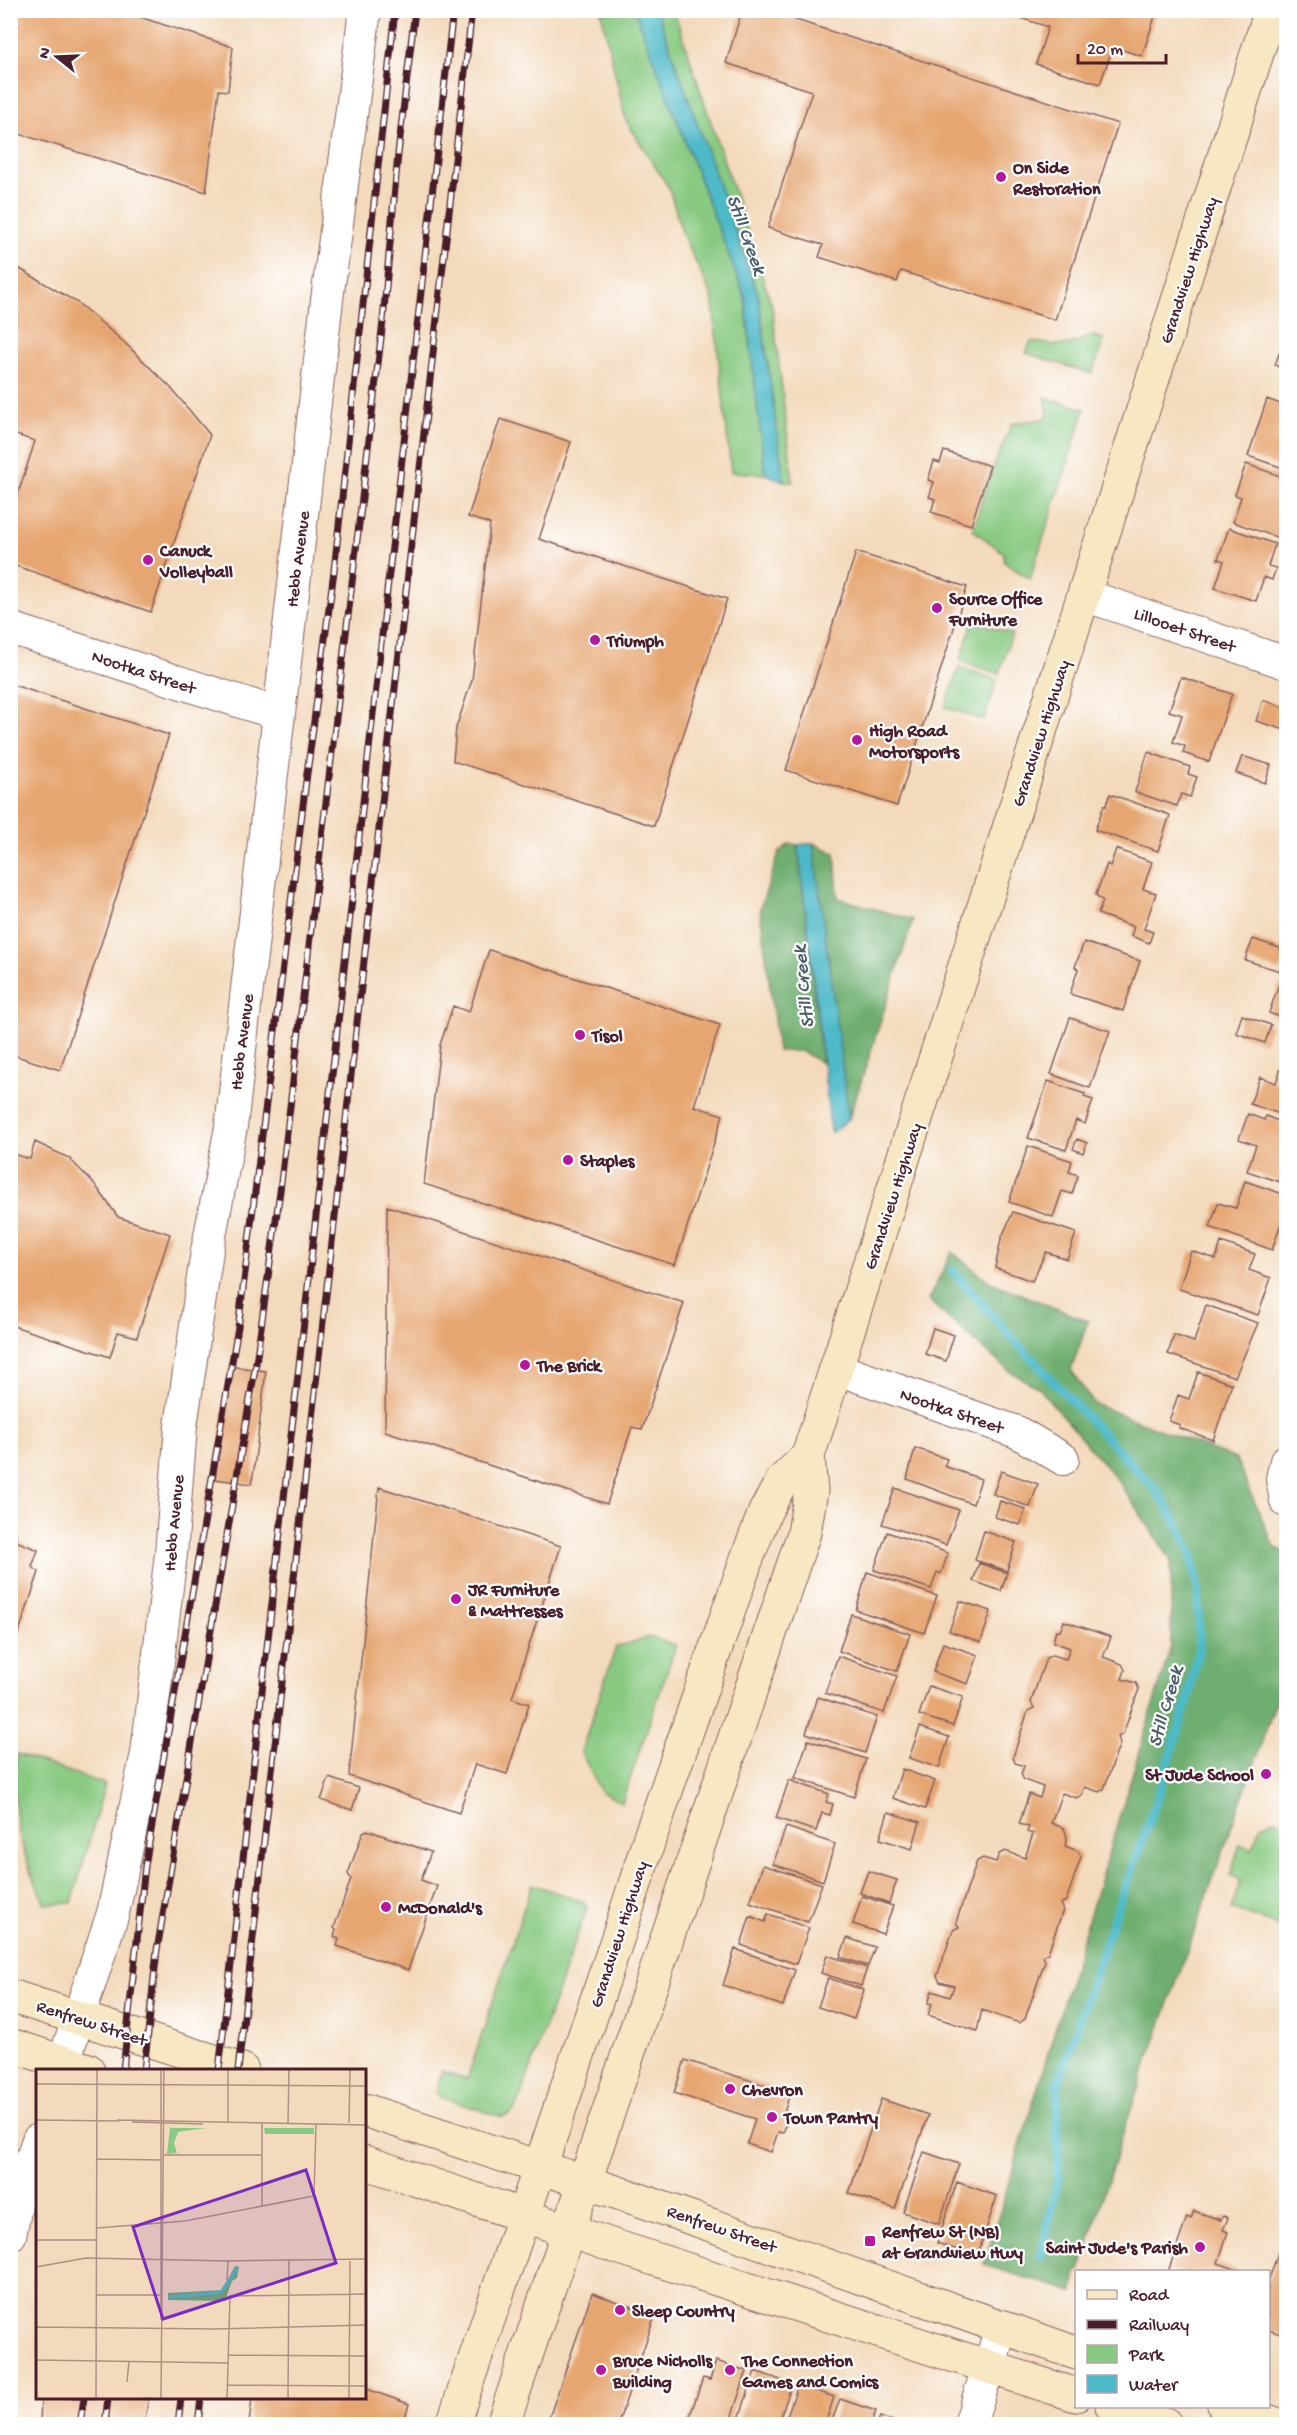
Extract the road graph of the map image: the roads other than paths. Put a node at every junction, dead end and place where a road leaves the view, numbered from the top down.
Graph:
1 (365, 10) edge
2 (1271, 10) edge
3 (1084, 595) junction
4 (10, 628) edge
5 (1287, 663) edge
6 (279, 714) junction
7 (837, 1369) junction
8 (808, 1456) junction
9 (1063, 1459) dead end
10 (1287, 1461) edge
11 (1287, 1501) edge
12 (10, 1996) edge
13 (78, 2018) junction
14 (10, 2045) edge
15 (71, 2068) edge
16 (239, 2069) edge
17 (366, 2111) edge
18 (36, 2146) edge
19 (366, 2163) edge
20 (540, 2167) junction
21 (586, 2181) junction
22 (524, 2216) junction
23 (569, 2231) junction
24 (10, 2235) edge
25 (1002, 2326) junction
26 (1075, 2352) edge
27 (990, 2365) junction
28 (1075, 2394) edge
29 (1118, 2408) edge
30 (1230, 2408) edge
31 (453, 2424) edge
32 (503, 2424) edge
33 (970, 2424) edge
34 (1165, 2424) edge
35 (1276, 2424) edge

1 - 6 street, Hebb Avenue
2 - 3 main road, Grandview Highway
3 - 5 street, Lillooet Street
3 - 7 main road, Grandview Highway
4 - 6 street, Nootka Street
6 - 13 street, Hebb Avenue
7 - 8 main road, Grandview Highway
7 - 9 street, Nootka Street
8 - 20 main road, Grandview Highway
8 - 21 main road, Grandview Highway
10 - 11 street
12 - 13 main road, Renfrew Street
13 - 15 street, Hebb Avenue
13 - 16 main road, Renfrew Street
14 - 15 main road
17 - 20 main road, Renfrew Street
18 - 24 street
19 - 22 main road
20 - 21 main road, Renfrew Street
20 - 22 main road, Grandview Highway
21 - 23 main road, Grandview Highway
21 - 25 main road, Renfrew Street
22 - 23 main road
22 - 31 main road, Grandview Highway
23 - 27 main road
23 - 32 main road, Grandview Highway
25 - 26 main road, Renfrew Street
25 - 27 street
27 - 28 main road
27 - 33 street
29 - 34 main road
30 - 35 main road

